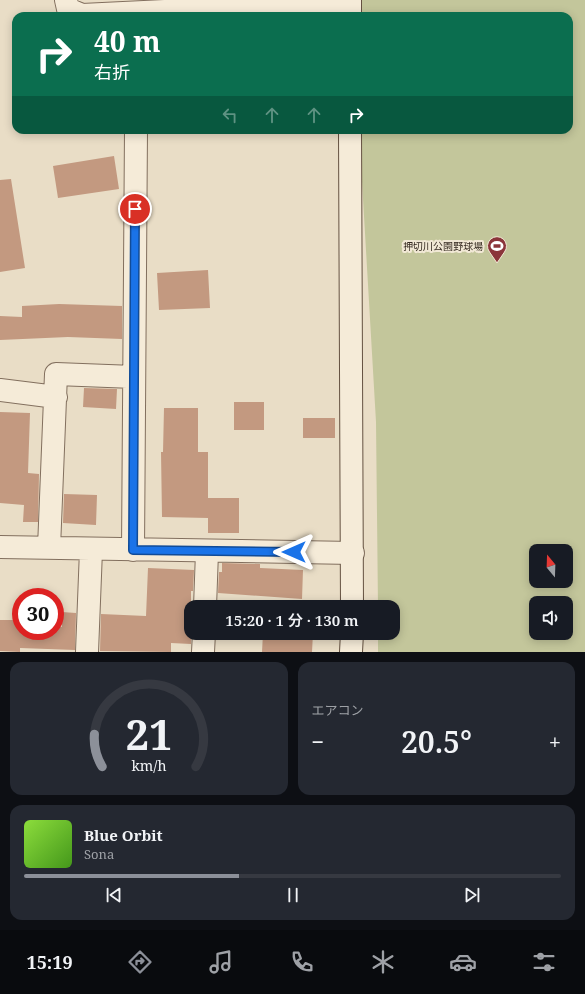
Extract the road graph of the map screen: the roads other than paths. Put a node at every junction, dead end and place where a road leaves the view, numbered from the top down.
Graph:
1 (66, 0) edge
2 (350, 6) edge
3 (73, 12) edge
4 (190, 12) edge
5 (136, 134) edge
6 (350, 134) edge
7 (134, 377) junction
8 (0, 390) edge
9 (56, 397) junction
10 (0, 547) edge
11 (49, 548) junction
12 (91, 550) junction
13 (133, 550) junction
14 (207, 552) junction
15 (353, 553) junction
16 (205, 600) edge
17 (352, 600) edge
18 (204, 640) edge
19 (352, 640) edge
20 (87, 652) edge
21 (203, 652) edge
22 (351, 652) edge

1 - 3 street
2 - 4 street
5 - 7 street
6 - 15 street
7 - 9 street
7 - 13 street
8 - 9 street
9 - 11 street
10 - 11 street
11 - 12 street
12 - 13 street
12 - 20 street
13 - 14 street
14 - 15 street
14 - 16 street
15 - 17 street
18 - 21 street
19 - 22 street

